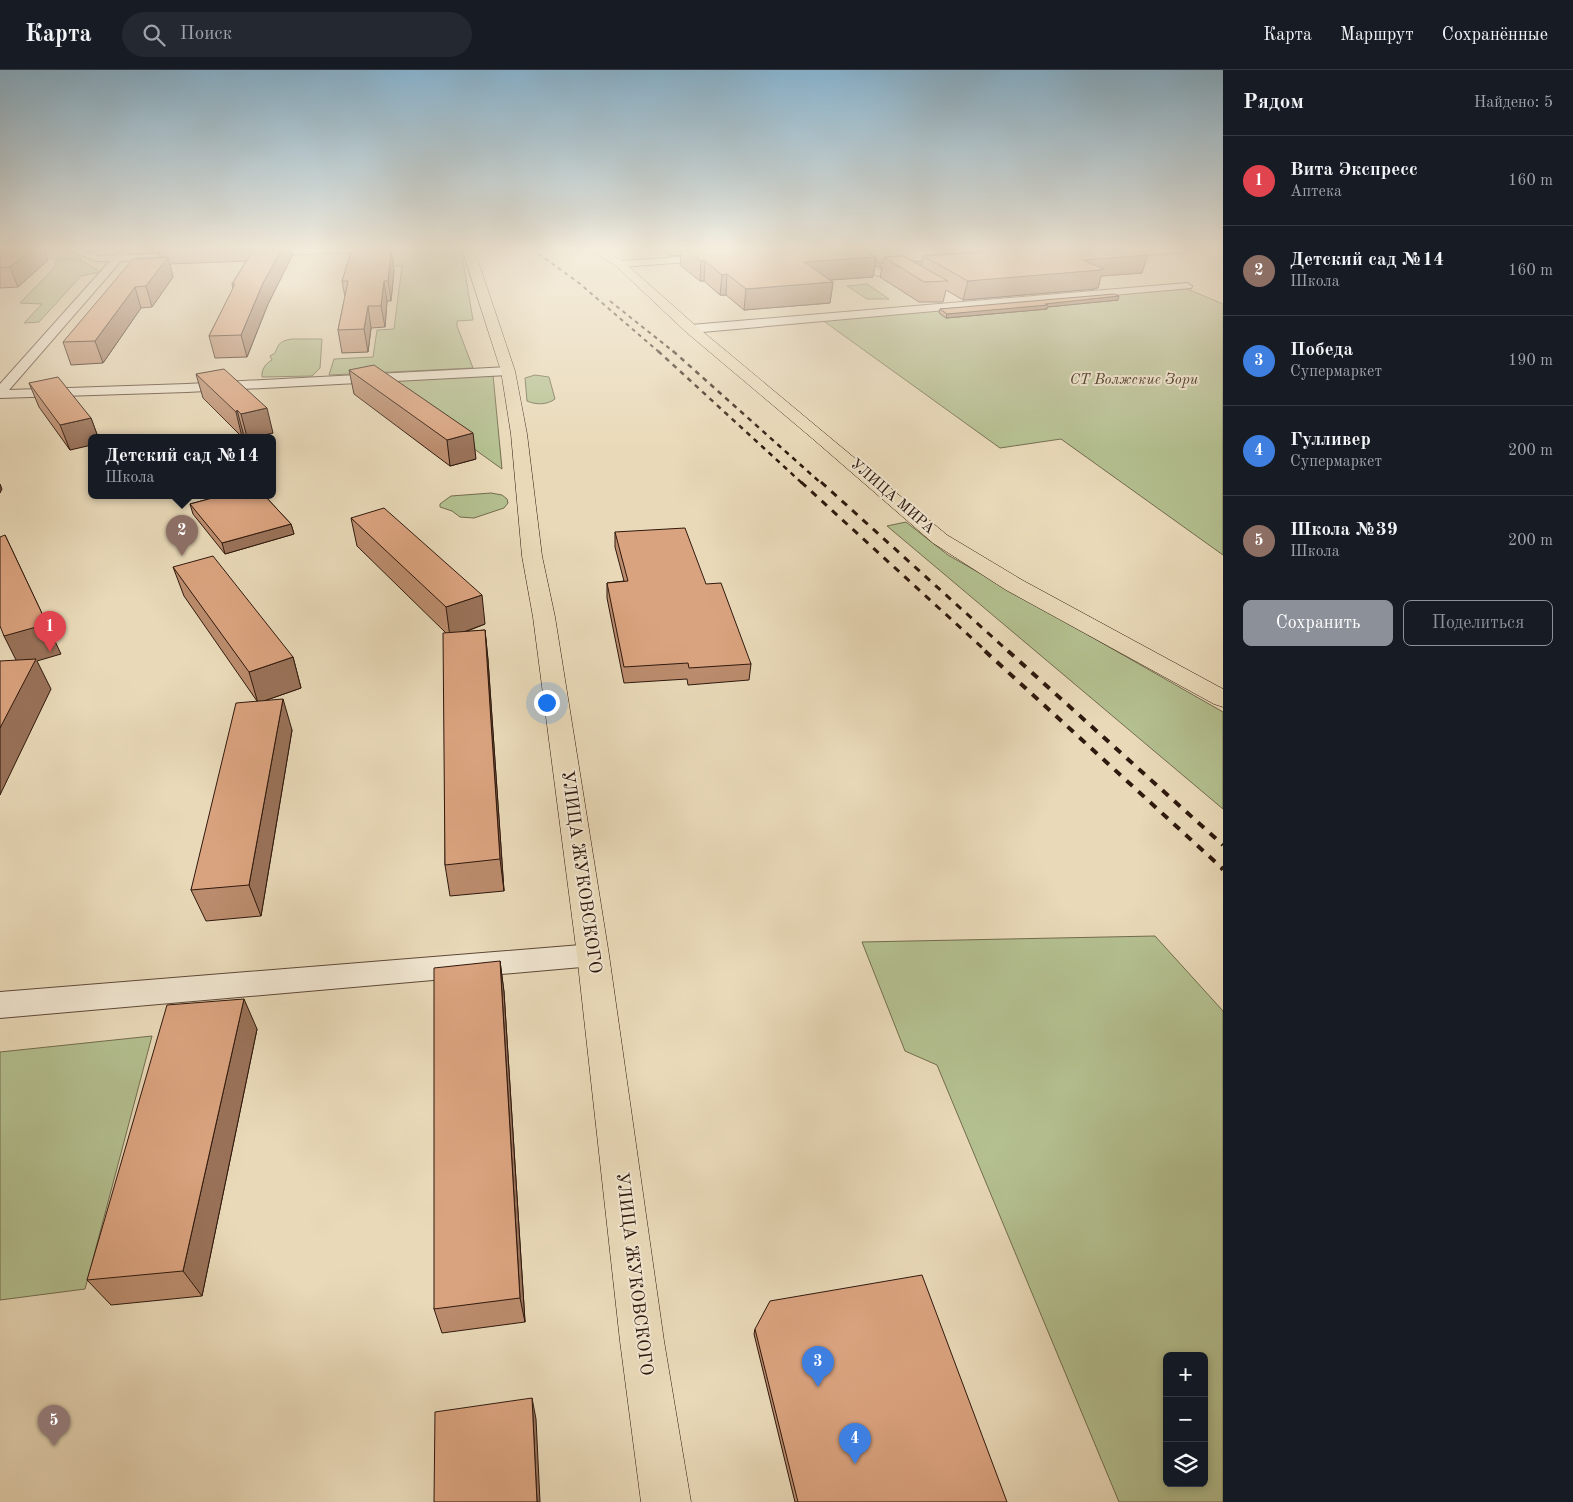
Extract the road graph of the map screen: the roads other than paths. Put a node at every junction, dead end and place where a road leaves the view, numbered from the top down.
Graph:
1 (67, 316) edge
2 (490, 316) edge
3 (677, 316) edge
4 (839, 316) edge
5 (691, 329) junction
6 (508, 372) junction
7 (0, 393) edge
8 (1223, 699) edge
9 (593, 956) junction
10 (0, 1004) edge
11 (666, 1502) edge

1 - 7 street
2 - 6 main road, УЛИЦА ЖУКОВСКОГО
3 - 5 main road, УЛИЦА МИРА
4 - 5 street
5 - 8 main road, УЛИЦА МИРА
6 - 7 street
6 - 9 main road, УЛИЦА ЖУКОВСКОГО
9 - 10 street
9 - 11 main road, УЛИЦА ЖУКОВСКОГО

